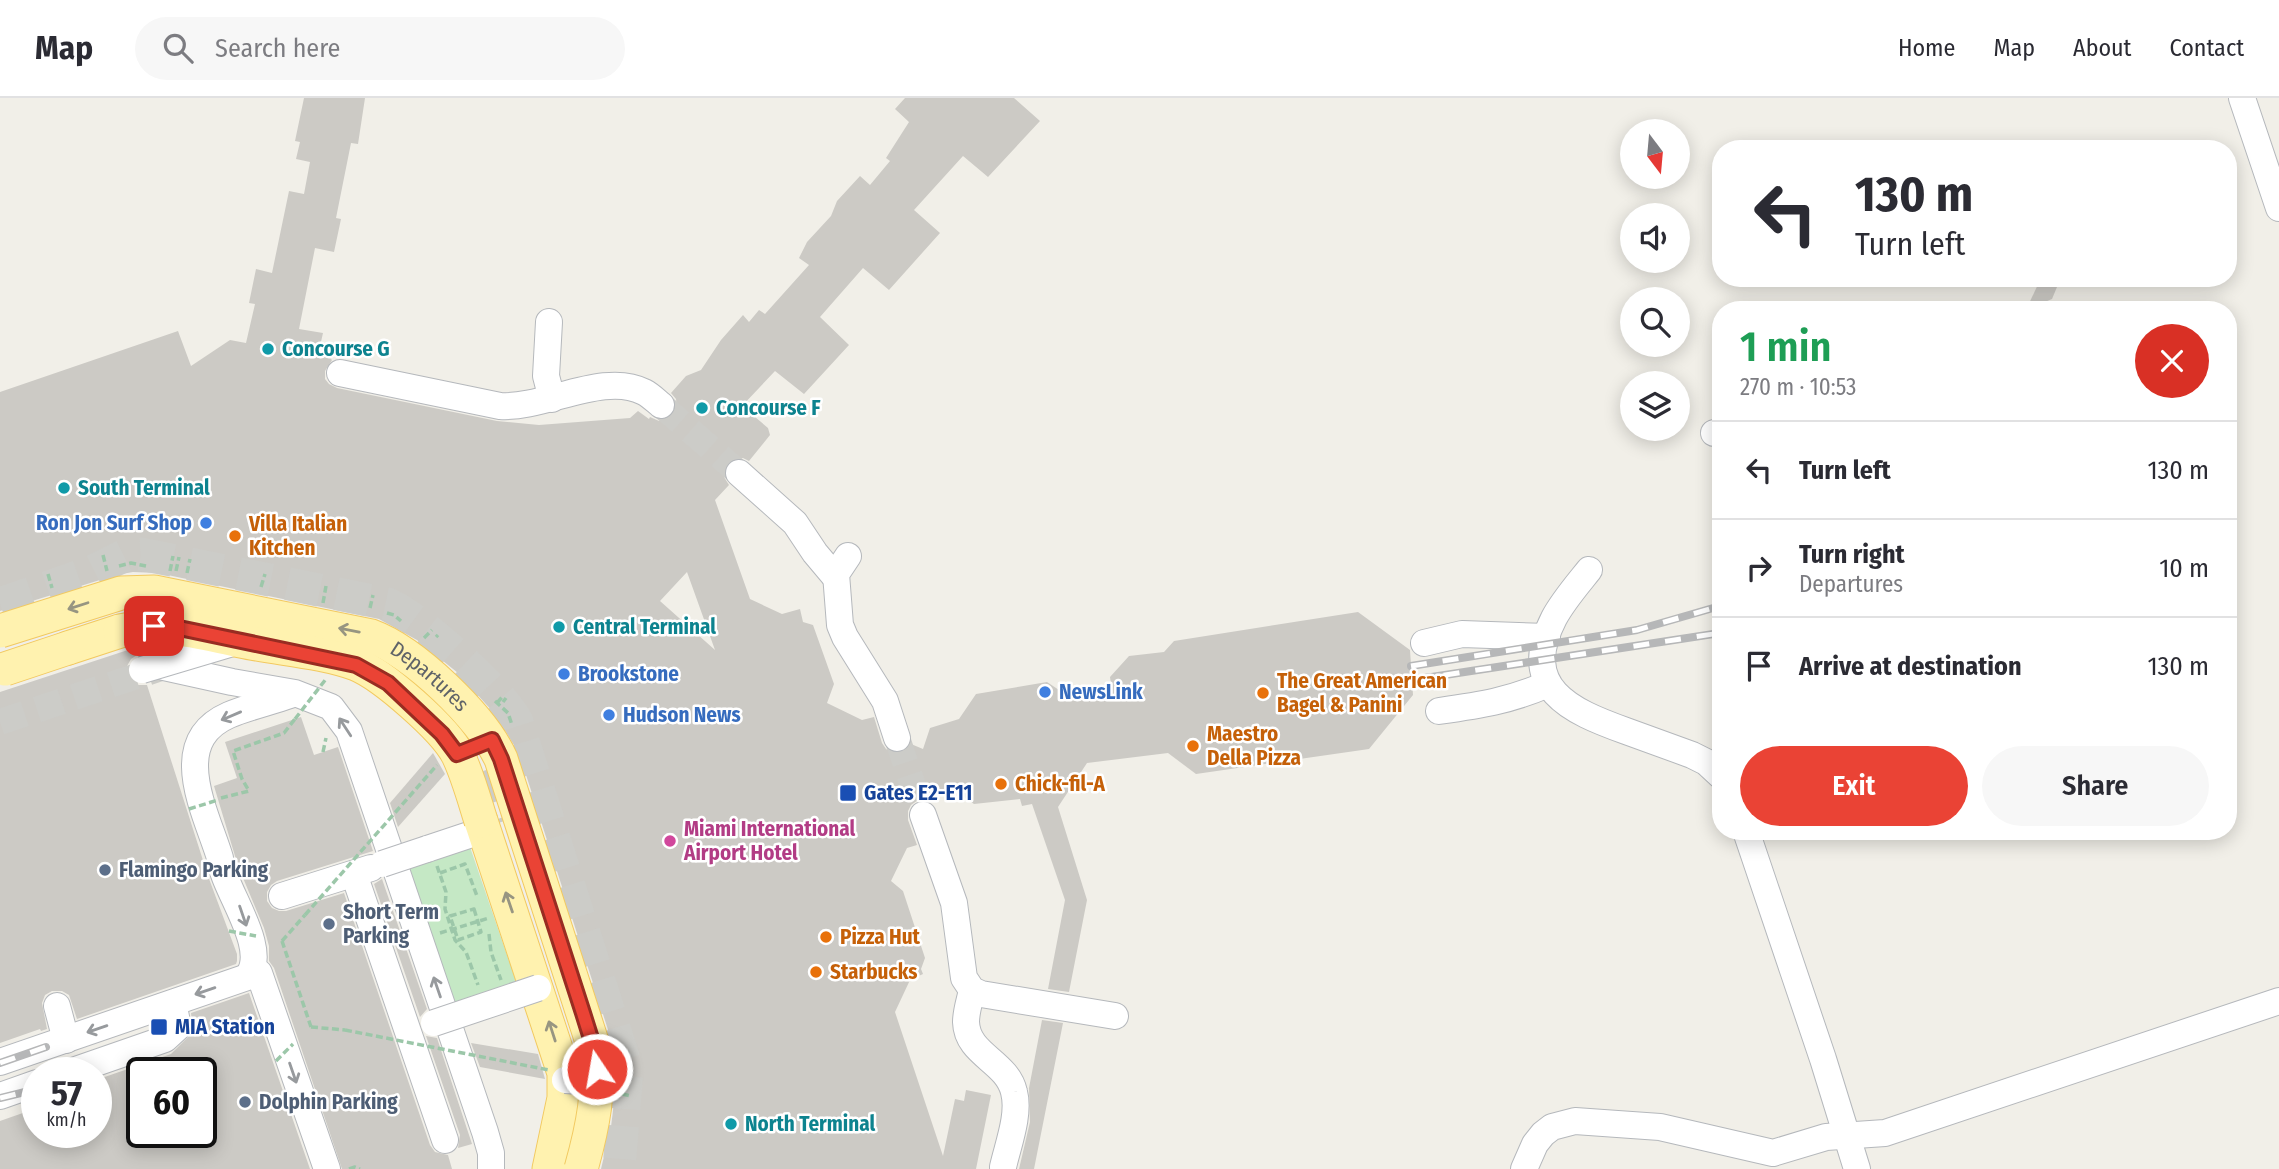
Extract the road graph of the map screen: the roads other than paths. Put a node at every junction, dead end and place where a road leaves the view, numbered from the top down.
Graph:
1 (2242, 98) edge
2 (2279, 208) edge
3 (549, 322) dead end
4 (340, 373) dead end
5 (552, 399) junction
6 (661, 405) tunnel mouth
7 (739, 474) tunnel mouth
8 (1589, 570) dead end
9 (113, 578) junction
10 (252, 609) junction
11 (137, 628) junction
12 (0, 631) edge
13 (393, 632) junction
14 (1547, 637) junction
15 (1424, 643) dead end
16 (367, 670) junction
17 (0, 671) edge
18 (1548, 684) junction
19 (295, 706) junction
20 (1439, 711) dead end
21 (502, 733) junction
22 (897, 738) tunnel mouth
23 (449, 758) junction
24 (1712, 768) edge
25 (923, 815) tunnel mouth
26 (484, 830) junction
27 (1749, 840) edge
28 (220, 858) junction
29 (354, 874) junction
30 (242, 880) dead end
31 (282, 895) dead end
32 (259, 972) junction
33 (972, 990) junction
34 (511, 997) junction
35 (2279, 1001) edge
36 (57, 1006) dead end
37 (162, 1007) junction
38 (1115, 1016) dead end
39 (408, 1032) junction
40 (59, 1042) junction
41 (64, 1057) edge
42 (112, 1057) edge
43 (0, 1062) edge
44 (592, 1085) junction
45 (21, 1089) edge
46 (0, 1096) edge
47 (1847, 1137) junction
48 (445, 1140) dead end
49 (1003, 1167) dead end
50 (327, 1169) edge
51 (491, 1169) edge
52 (549, 1169) edge
53 (581, 1169) edge
54 (1524, 1169) edge
55 (1857, 1169) edge

1 - 2 lane
3 - 5 lane
4 - 5 lane
5 - 6 lane
7 - 22 lane
8 - 14 lane
9 - 10 main road, Departures, bridge
9 - 11 lane
9 -> 12 main road, Departures, bridge
10 - 11 main road, Departures, bridge
13 -> 10 main road, Departures, bridge
10 - 16 main road, Departures, bridge
10 - 19 lane, bridge
11 - 17 main road, Departures, bridge
13 - 16 lane
13 - 21 main road, Departures, bridge
14 - 15 lane
14 - 18 lane
16 - 23 main road, Departures, bridge
18 - 20 lane
18 - 24 lane
19 -> 28 lane
51 -> 19 lane
21 - 23 lane
21 - 44 main road, Departures, bridge
23 - 26 main road, Departures, bridge
25 - 33 lane
26 - 29 lane, bridge
34 -> 26 main road, Departures
27 - 47 lane
28 - 30 lane
28 -> 32 lane
29 - 31 lane
29 - 39 lane
32 -> 37 lane
32 -> 50 lane
33 - 38 lane
33 - 49 lane
34 - 39 lane, bridge
44 -> 34 main road, Departures
35 - 47 lane
36 - 40 lane
37 -> 40 lane
37 - 42 lane
39 - 48 lane
40 - 41 lane
40 - 43 lane
44 - 52 main road, Departures
44 - 53 main road, Departures, bridge
45 - 46 lane
47 - 54 lane
47 - 55 lane

